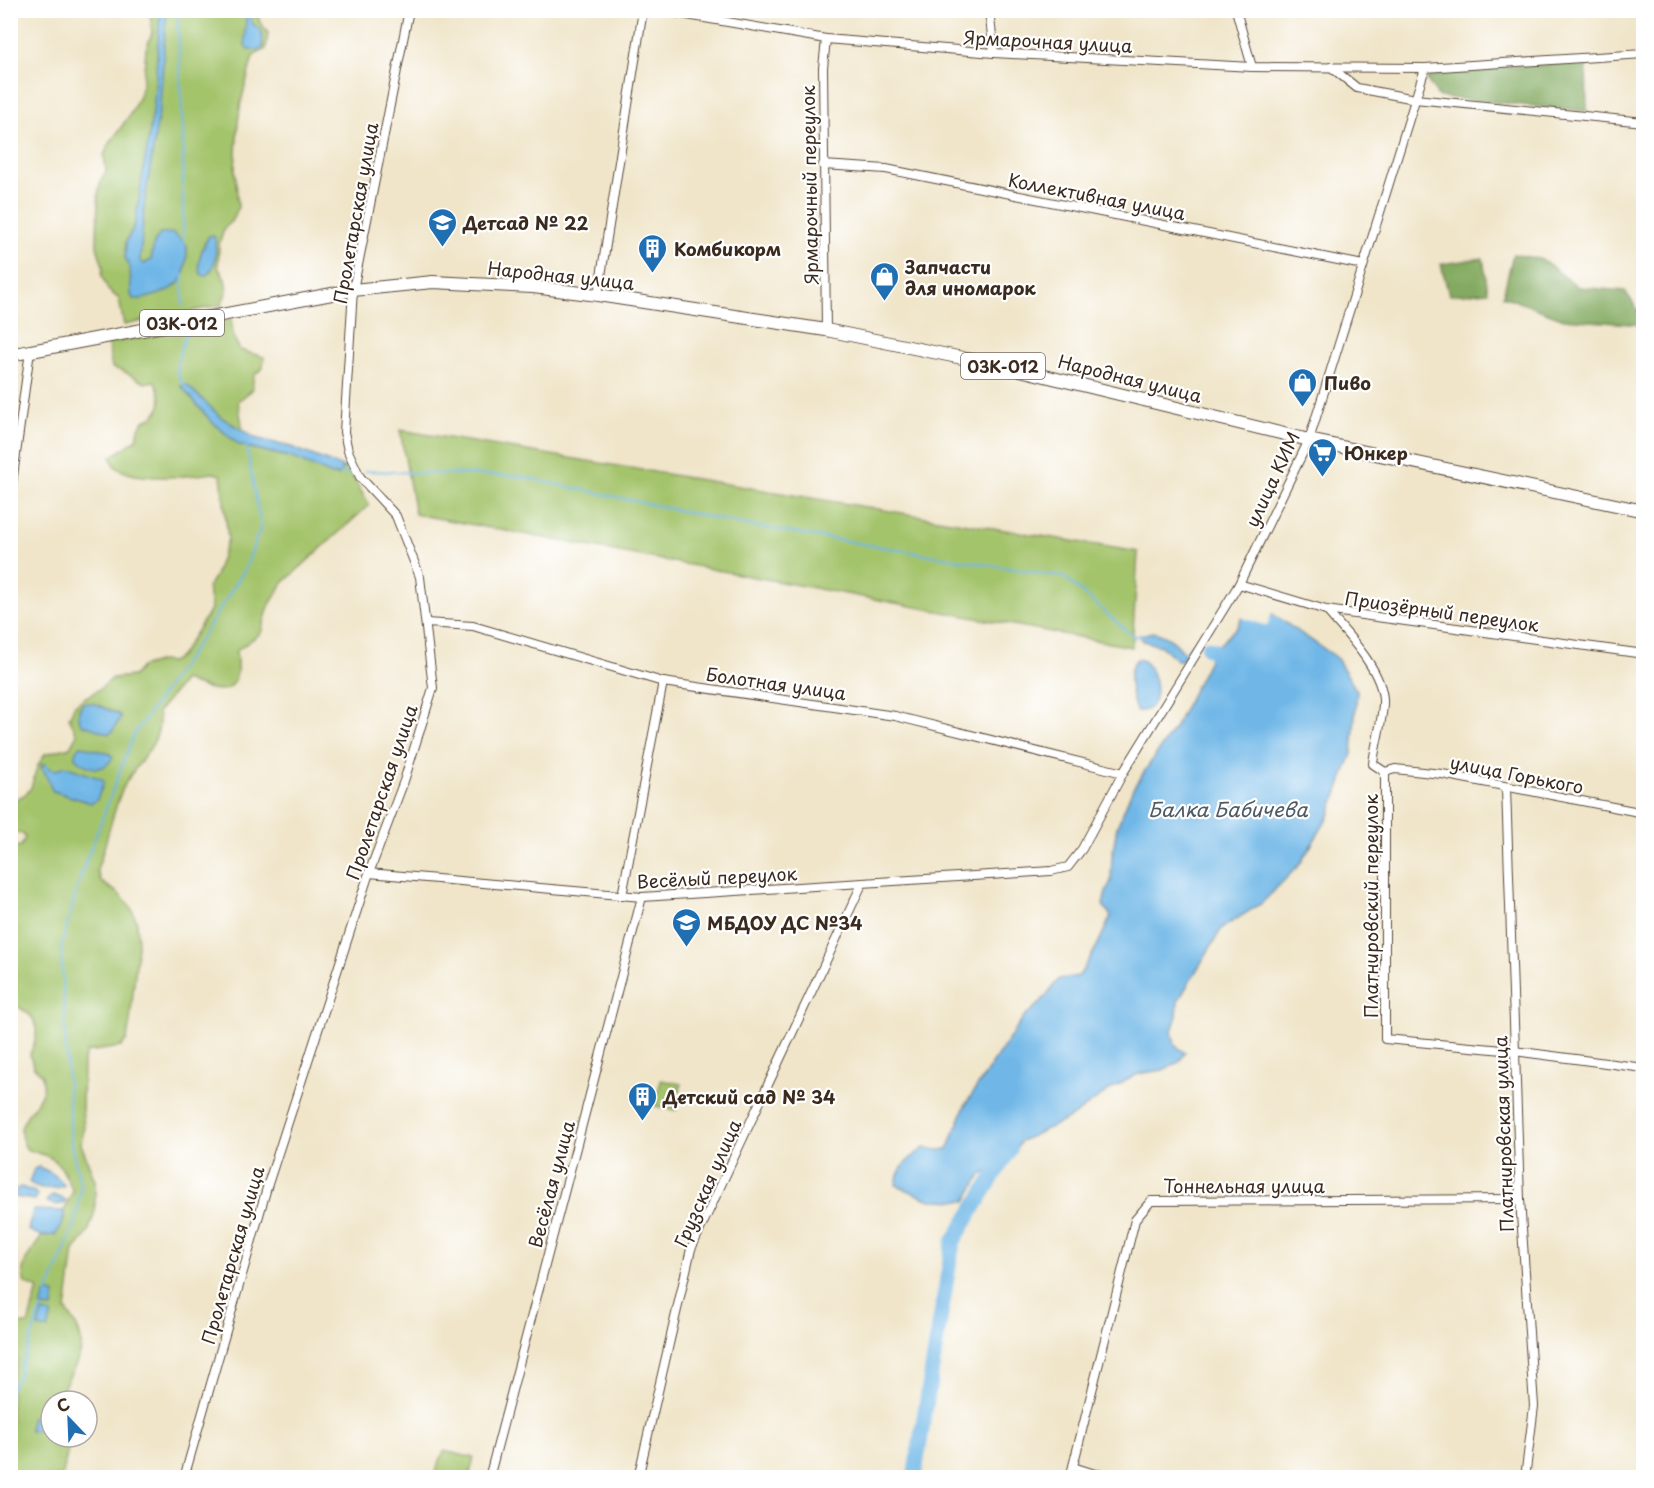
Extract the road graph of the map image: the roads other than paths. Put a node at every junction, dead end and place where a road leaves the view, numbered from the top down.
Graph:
1 (409, 10) edge
2 (643, 10) edge
3 (658, 10) edge
4 (989, 10) edge
5 (1236, 10) edge
6 (826, 39) junction
7 (994, 53) junction
8 (1644, 54) edge
9 (1252, 67) junction
10 (1330, 67) junction
11 (1425, 68) junction
12 (1415, 99) junction
13 (1644, 122) edge
14 (823, 165) junction
15 (1363, 265) junction
16 (353, 290) junction
17 (598, 295) junction
18 (826, 330) junction
19 (30, 351) junction
20 (10, 355) edge
21 (1309, 440) junction
22 (10, 498) edge
23 (1644, 511) edge
24 (1239, 584) junction
25 (1326, 610) junction
26 (426, 623) junction
27 (1644, 654) edge
28 (663, 682) junction
29 (1385, 772) junction
30 (1123, 773) junction
31 (1506, 788) junction
32 (1644, 813) edge
33 (1068, 867) joint
34 (369, 873) junction
35 (862, 884) junction
36 (622, 896) junction
37 (642, 897) junction
38 (1514, 1052) junction
39 (1644, 1068) edge
40 (1520, 1199) junction
41 (1073, 1467) junction
42 (184, 1478) edge
43 (489, 1478) edge
44 (638, 1478) edge
45 (1070, 1478) edge
46 (1199, 1478) edge
47 (1525, 1478) edge

1 - 16 street, Пролетарская улица
2 - 17 street
3 - 6 street, Ярмарочная улица
4 - 7 street
5 - 9 street
6 - 7 street, Ярмарочная улица
6 - 14 street, Ярмарочный переулок
7 - 9 street, Ярмарочная улица
8 - 11 street, Ярмарочная улица
9 - 10 street, Ярмарочная улица
10 - 11 street, Ярмарочная улица
10 - 12 street
11 - 12 street, улица КИМ
12 - 13 street
12 - 15 street, улица КИМ
14 - 15 street, Коллективная улица
14 - 18 street, Ярмарочный переулок
15 - 21 street, улица КИМ
16 - 17 main road, Народная улица / 03К-012
16 - 19 main road, 03К-012
16 - 26 street, Пролетарская улица
17 - 18 main road, Народная улица / 03К-012
18 - 21 main road, Народная улица / 03К-012
19 - 20 main road, 03К-012
19 - 22 street
21 - 23 main road, Народная улица / 03К-012
21 - 24 street, улица КИМ
24 - 25 street, Приозёрный переулок
24 - 30 street, улица КИМ
25 - 27 street, Приозёрный переулок
25 - 29 street, Платнировский переулок
26 - 28 street, Болотная улица
26 - 34 street, Пролетарская улица
28 - 30 street, Болотная улица
28 - 36 street
29 - 31 street, улица Горького
29 - 38 street, Платнировский переулок
30 - 33 street, улица КИМ
31 - 32 street, улица Горького
31 - 38 street, Платнировская улица
33 - 35 street, Весёлый переулок
34 - 36 street, Весёлый переулок
34 - 42 street, Пролетарская улица
35 - 37 street, Весёлый переулок
35 - 44 street, Грузская улица
36 - 37 street, Весёлый переулок
37 - 43 street, Весёлая улица
38 - 39 street, Платнировский переулок
38 - 40 street, Платнировская улица
40 - 41 street, Тоннельная улица
40 - 47 street, Платнировская улица
41 - 45 street, Тоннельная улица
41 - 46 street

